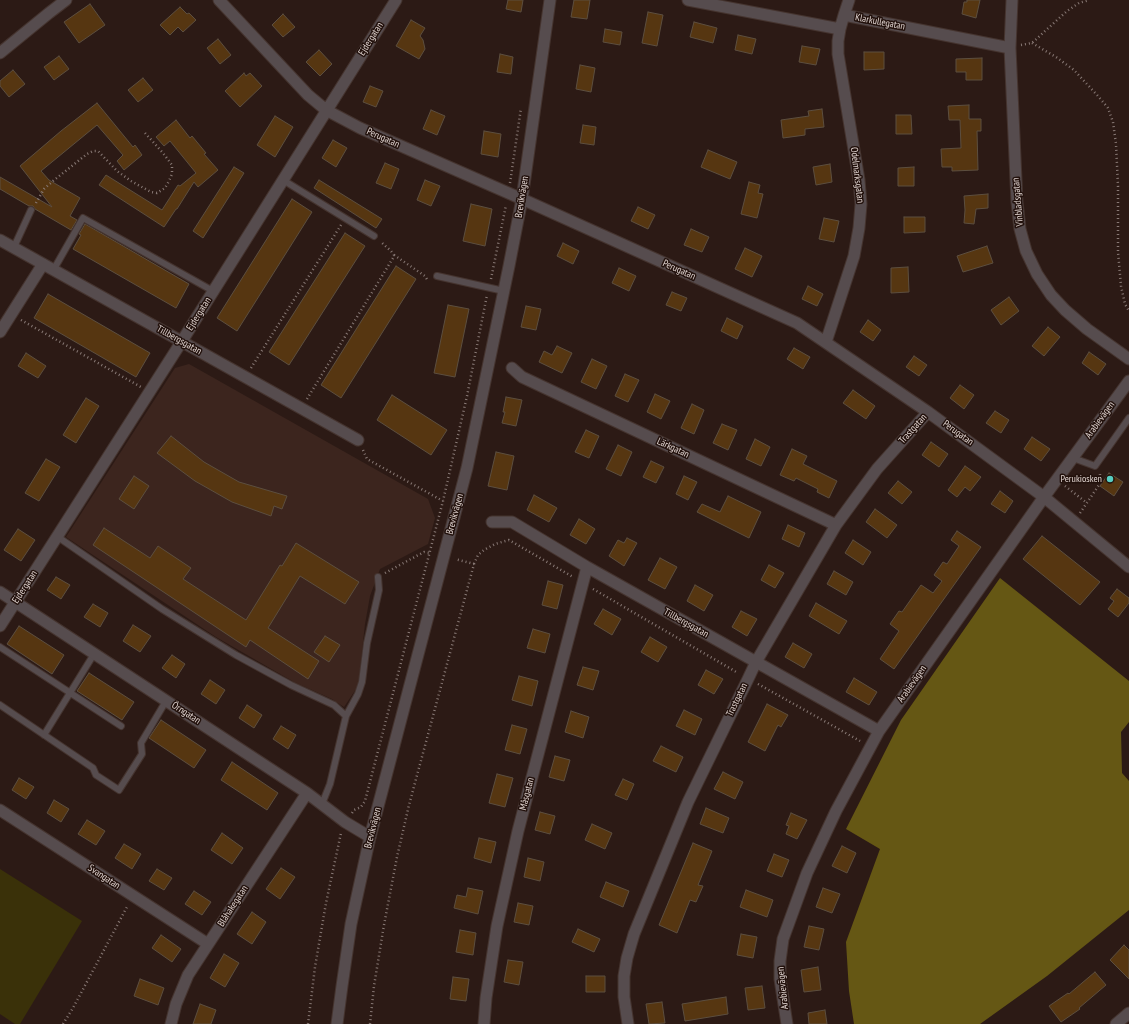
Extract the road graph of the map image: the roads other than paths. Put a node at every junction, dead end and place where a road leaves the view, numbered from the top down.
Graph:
1 (66, 0) edge
2 (219, 0) edge
3 (396, 0) edge
4 (550, 0) edge
5 (692, 0) edge
6 (849, 0) edge
7 (1012, 0) edge
8 (844, 15) junction
9 (840, 29) junction
10 (1010, 48) junction
11 (0, 53) edge
12 (326, 110) junction
13 (283, 180) junction
14 (522, 199) junction
15 (31, 210) road end
16 (374, 236) road end
17 (0, 240) edge
18 (14, 247) junction
19 (43, 264) junction
20 (54, 269) junction
21 (437, 276) road end
22 (213, 291) junction
23 (504, 291) junction
24 (0, 332) edge
25 (182, 341) junction
26 (826, 342) junction
27 (1129, 359) edge
28 (512, 368) dead end
29 (1128, 384) edge
30 (928, 412) junction
31 (1129, 418) edge
32 (358, 440) road end
33 (1073, 458) junction
34 (1044, 497) junction
35 (492, 522) dead end
36 (836, 525) junction
37 (58, 537) junction
38 (587, 567) junction
39 (1129, 567) edge
40 (378, 577) road end
41 (0, 592) edge
42 (16, 602) junction
43 (0, 626) edge
44 (0, 647) edge
45 (94, 654) junction
46 (756, 662) junction
47 (70, 693) junction
48 (166, 701) junction
49 (0, 706) edge
50 (346, 716) junction
51 (121, 726) dead end
52 (879, 731) junction
53 (44, 735) junction
54 (307, 793) junction
55 (322, 804) junction
56 (0, 810) edge
57 (370, 837) junction
58 (208, 944) junction
59 (1129, 1013) edge
60 (171, 1024) edge
61 (337, 1024) edge
62 (484, 1024) edge
63 (628, 1024) edge
64 (787, 1024) edge
65 (1116, 1024) edge

1 - 11 street
2 - 12 street, Perugatan
3 - 12 street, Ejdergatan
4 - 14 street, Brevikvägen
5 - 9 street
6 - 8 street
7 - 10 street, Vinbladsgatan
8 - 9 street, Klarkullegatan
8 - 10 street, Klarkullegatan
9 - 26 street, Odelmarksgatan
10 - 27 street, Vinbladsgatan
12 - 13 street, Ejdergatan
12 - 14 street, Perugatan
13 - 16 lane
13 - 22 street, Ejdergatan
14 - 23 street, Brevikvägen
14 - 26 street, Perugatan
15 - 18 lane
17 - 18 street, Tillbergsgatan
18 - 19 street, Tillbergsgatan
19 - 20 street, Tillbergsgatan
19 - 24 street
20 - 22 lane
20 - 25 street, Tillbergsgatan
21 - 23 lane
22 - 25 street, Ejdergatan
23 - 57 street, Brevikvägen
25 - 32 street, Tillbergsgatan
25 - 37 street, Ejdergatan
26 - 30 street, Perugatan
28 - 36 street, Lärkgatan
29 - 33 street, Arabievägen
30 - 34 street, Perugatan
30 - 36 street, Trastgatan
31 - 33 lane
33 - 34 street, Arabievägen
34 - 39 street, Perugatan
34 - 52 street, Arabievägen
35 - 38 street, Tillbergsgatan
36 - 46 street, Trastgatan
37 - 42 street, Ejdergatan
37 - 50 lane
38 - 46 street, Tillbergsgatan
38 - 62 street, Måsgatan
40 - 50 lane
41 - 42 street, Örngatan
42 - 43 street, Ejdergatan
42 - 45 street, Örngatan
44 - 47 lane
45 - 47 lane
45 - 48 street, Örngatan
46 - 52 street, Tillbergsgatan
46 - 63 street, Trastgatan
47 - 51 lane
47 - 53 lane
48 - 53 lane
48 - 54 street, Örngatan
49 - 53 lane
50 - 55 lane
52 - 64 street, Arabievägen
54 - 55 street, Örngatan
54 - 58 street, Blåhakegatan
55 - 57 street, Örngatan
56 - 58 street, Svangatan
57 - 61 street, Brevikvägen
58 - 60 street, Blåhakegatan
59 - 65 street

